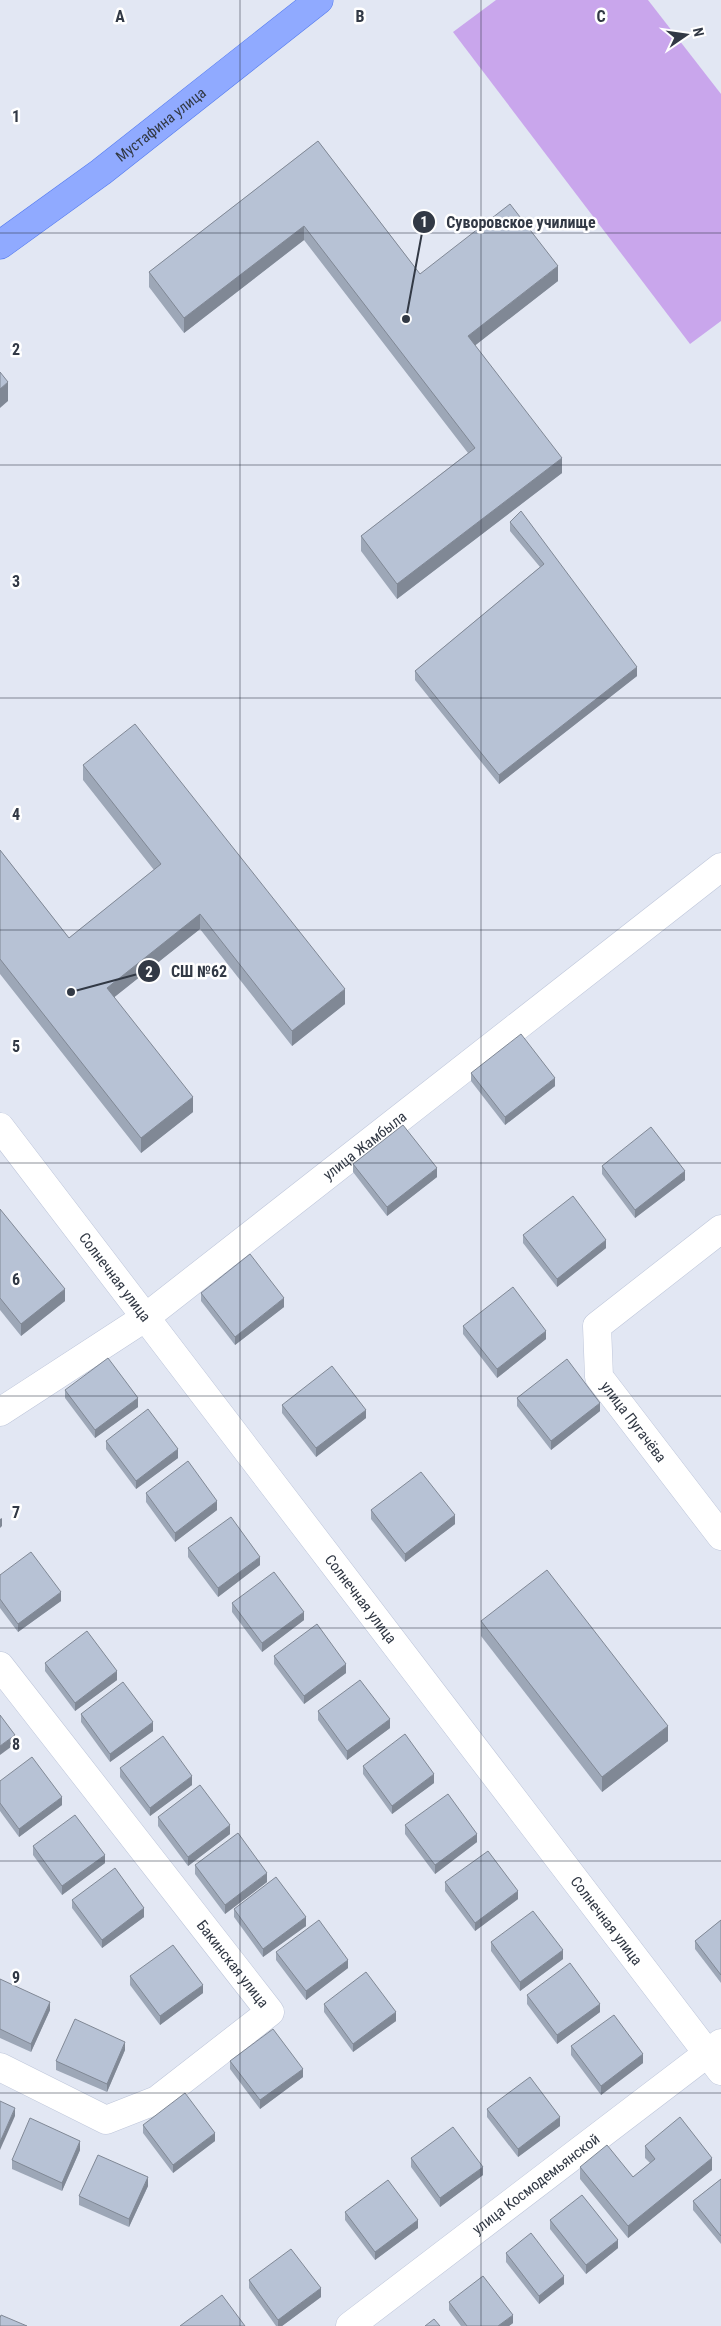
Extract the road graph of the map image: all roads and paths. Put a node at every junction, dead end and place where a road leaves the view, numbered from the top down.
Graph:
1 (319, 0) edge
2 (0, 245) edge
3 (721, 868) edge
4 (0, 1127) edge
5 (721, 1229) edge
6 (146, 1317) junction
7 (0, 1412) edge
8 (721, 1536) edge
9 (0, 1666) edge
10 (717, 2055) edge
11 (0, 2066) edge
12 (350, 2326) edge

1 - 2 main road, Мустафина улица
3 - 6 street, улица Жамбыла
4 - 6 street, Солнечная улица
5 - 8 street, улица Пугачёва
6 - 7 street, улица Жамбыла
6 - 10 street, Солнечная улица
9 - 11 street, Бакинская улица
10 - 12 street, улица Космодемьянской

